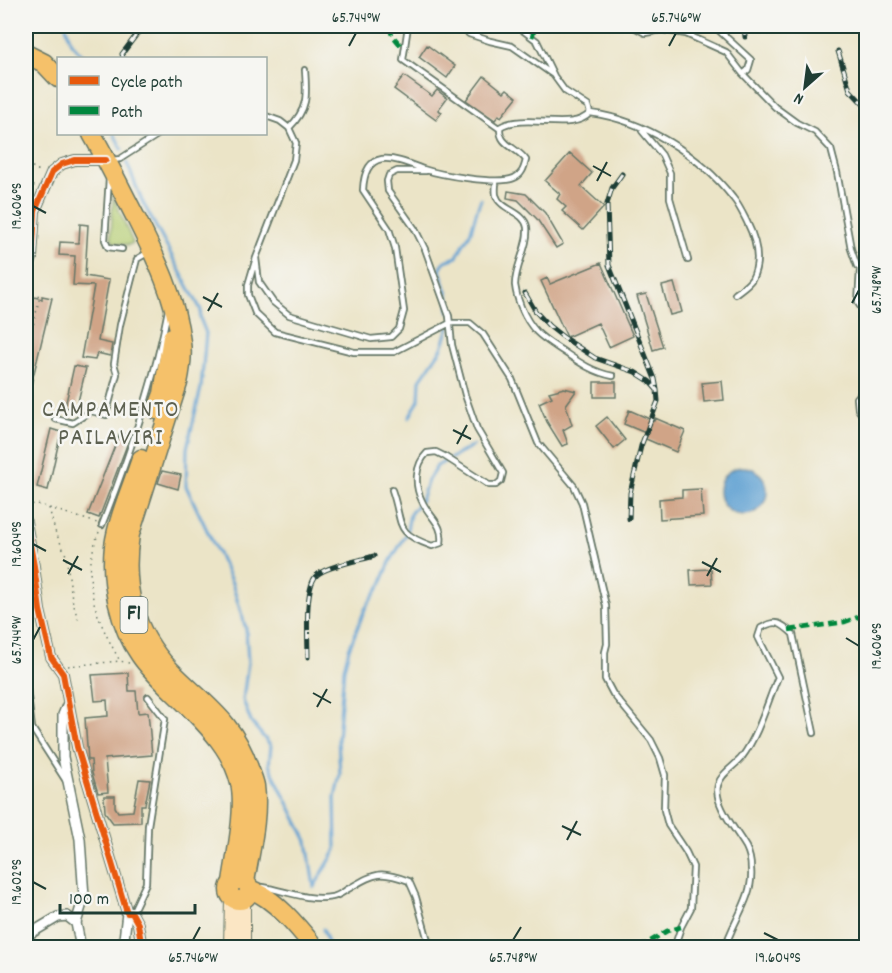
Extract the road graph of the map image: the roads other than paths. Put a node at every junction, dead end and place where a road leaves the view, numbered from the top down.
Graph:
1 (408, 26) edge
2 (459, 26) edge
3 (517, 26) edge
4 (632, 26) edge
5 (714, 26) edge
6 (28, 57) edge
7 (867, 58) edge
8 (867, 63) edge
9 (305, 70) dead end
10 (743, 74) junction
11 (554, 76) junction
12 (57, 77) edge
13 (590, 113) junction
14 (267, 116) edge
15 (289, 128) junction
16 (640, 128) junction
17 (500, 129) junction
18 (93, 135) edge
19 (157, 135) edge
20 (108, 163) junction
21 (434, 171) junction
22 (496, 181) junction
23 (122, 249) dead end
24 (152, 250) junction
25 (256, 258) junction
26 (688, 260) dead end
27 (860, 269) junction
28 (867, 273) edge
29 (26, 276) edge
30 (735, 294) dead end
31 (173, 306) junction
32 (867, 315) edge
33 (450, 323) junction
34 (613, 376) dead end
35 (867, 387) edge
36 (55, 419) dead end
37 (867, 422) edge
38 (392, 490) dead end
39 (26, 522) edge
40 (102, 525) road end
41 (26, 681) edge
42 (148, 697) dead end
43 (68, 701) junction
44 (814, 733) dead end
45 (69, 786) junction
46 (242, 889) junction
47 (129, 913) junction
48 (26, 919) edge
49 (76, 923) junction
50 (29, 933) edge
51 (307, 943) edge
52 (81, 948) edge
53 (123, 948) edge
54 (142, 948) edge
55 (231, 948) edge
56 (243, 948) edge
57 (430, 948) edge
58 (674, 948) edge
59 (725, 948) edge

1 - 17 lane
2 - 11 lane
3 - 11 lane
4 - 10 lane
5 - 10 lane
6 - 12 highway
7 - 8 lane
9 - 15 lane
10 - 27 lane
11 - 13 lane
13 - 16 lane
13 - 17 lane
14 - 15 lane
15 - 25 lane
16 - 26 lane
16 - 30 lane
17 - 22 lane
18 - 20 highway, F1
19 - 20 lane
20 - 23 lane
20 - 24 highway, F1
20 - 29 street
21 - 22 lane
21 - 25 lane
21 - 33 lane
22 - 34 lane
24 - 31 highway, F1
24 - 36 lane
25 - 33 lane
27 - 28 lane
27 - 32 lane
31 - 40 lane
31 - 46 highway, F1
33 - 38 lane
33 - 58 lane
35 - 37 lane
39 - 43 street
41 - 45 lane
42 - 47 lane
43 - 45 street
43 - 47 street
44 - 59 lane
45 - 49 street
46 - 51 highway
46 - 55 main road
46 - 56 main road
46 - 57 lane
47 - 53 street
47 - 54 street
48 - 50 street
49 - 50 street
49 - 52 street

